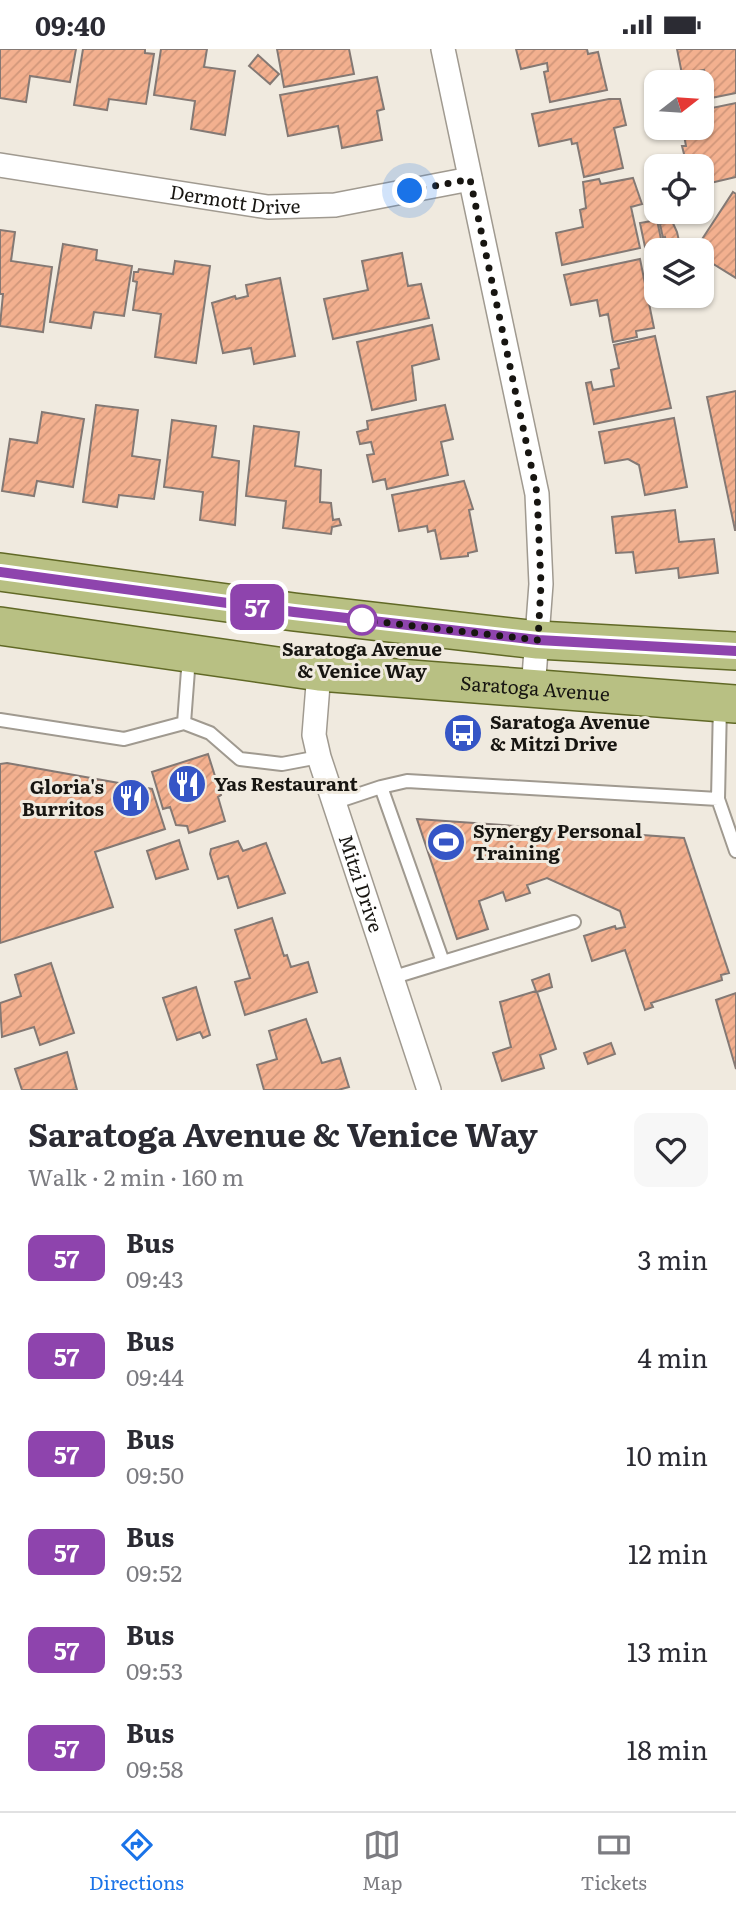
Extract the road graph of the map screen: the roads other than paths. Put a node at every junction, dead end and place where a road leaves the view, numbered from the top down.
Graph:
1 (443, 49) edge
2 (0, 165) edge
3 (470, 179) junction
4 (0, 572) edge
5 (0, 626) edge
6 (538, 640) junction
7 (736, 651) edge
8 (189, 655) junction
9 (319, 672) junction
10 (533, 690) junction
11 (728, 703) edge
12 (0, 720) edge
13 (184, 723) junction
14 (318, 757) junction
15 (381, 787) junction
16 (718, 799) junction
17 (333, 803) junction
18 (736, 851) edge
19 (574, 922) dead end
20 (443, 962) junction
21 (391, 978) junction
22 (429, 1090) edge

1 - 3 street
2 - 3 street, Dermott Drive
3 - 6 street
4 - 6 main road
5 - 8 main road, Saratoga Avenue
6 - 7 main road
6 - 10 street
8 - 9 main road, Saratoga Avenue
8 - 13 lane
9 - 10 main road, Saratoga Avenue
9 - 14 street, Mitzi Drive
10 - 11 main road, Saratoga Avenue
11 - 16 lane
12 - 13 lane
13 - 14 lane
14 - 17 street, Mitzi Drive
15 - 16 lane
15 - 17 lane
15 - 20 lane
16 - 18 lane
17 - 21 street, Mitzi Drive
19 - 20 lane
20 - 21 lane
21 - 22 street, Mitzi Drive

